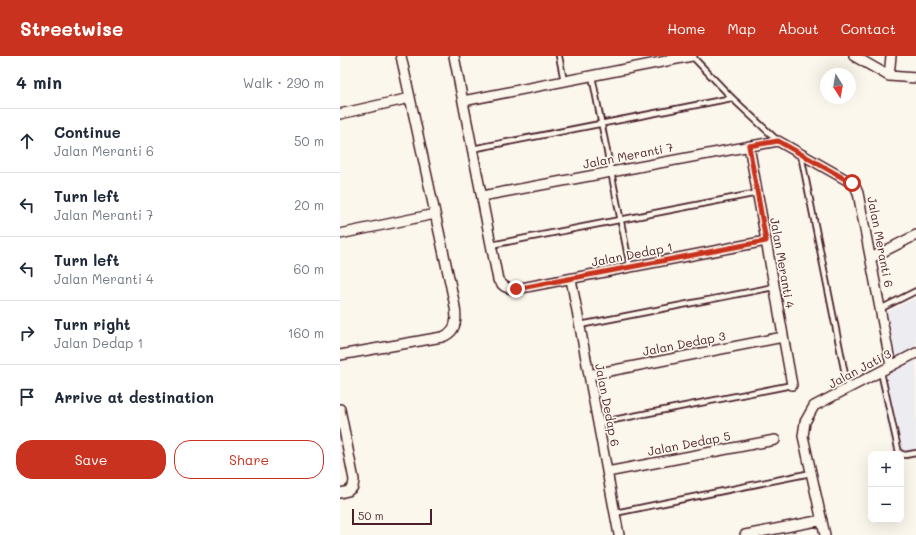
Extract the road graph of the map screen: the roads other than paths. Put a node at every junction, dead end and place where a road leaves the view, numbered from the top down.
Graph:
1 (401, 56) edge
2 (454, 56) edge
3 (559, 56) edge
4 (692, 56) edge
5 (854, 56) edge
6 (891, 56) edge
7 (592, 76) junction
8 (889, 76) junction
9 (916, 78) edge
10 (564, 81) junction
11 (410, 98) junction
12 (732, 98) junction
13 (463, 101) junction
14 (340, 114) edge
15 (602, 124) junction
16 (778, 141) junction
17 (749, 146) junction
18 (472, 149) junction
19 (801, 153) junction
20 (611, 172) junction
21 (758, 193) junction
22 (482, 196) junction
23 (435, 214) junction
24 (621, 220) junction
25 (340, 234) edge
26 (916, 235) edge
27 (766, 241) junction
28 (491, 245) junction
29 (871, 258) junction
30 (630, 267) junction
31 (571, 279) junction
32 (774, 287) junction
33 (916, 291) edge
34 (880, 309) junction
35 (580, 325) junction
36 (783, 337) junction
37 (916, 353) edge
38 (340, 355) edge
39 (891, 366) junction
40 (881, 372) junction
41 (589, 375) junction
42 (792, 385) joint
43 (848, 389) junction
44 (340, 409) edge
45 (598, 423) junction
46 (775, 440) dead end
47 (916, 452) edge
48 (608, 472) junction
49 (811, 473) junction
50 (340, 493) edge
51 (615, 513) junction
52 (822, 520) junction
53 (619, 535) edge
54 (745, 535) edge
55 (825, 535) edge

1 - 11 street
2 - 13 street
3 - 10 lane
4 - 7 street
4 - 12 lane
5 - 8 street
6 - 8 street
7 - 10 street
7 - 15 lane
8 - 9 street
10 - 13 street
11 - 14 street
11 - 23 street
12 - 15 lane
12 - 16 lane
13 - 18 street
15 - 18 lane
15 - 20 lane
16 - 17 street, Jalan Meranti 7
16 - 19 street, Jalan Meranti 6
17 - 20 street, Jalan Meranti 7
17 - 21 street, Jalan Meranti 4
18 - 22 street
19 - 29 street, Jalan Meranti 6
19 - 43 lane
20 - 22 street, Jalan Meranti 7
20 - 24 lane
21 - 24 lane
21 - 27 street, Jalan Meranti 4
22 - 28 street
23 - 25 street
23 - 38 street
24 - 28 lane
24 - 30 lane
26 - 29 street
27 - 30 street, Jalan Dedap 1
27 - 32 street, Jalan Meranti 4
28 - 31 street, Jalan Dedap 1
29 - 34 street, Jalan Meranti 6
30 - 31 street, Jalan Dedap 1
31 - 35 street, Jalan Dedap 6
32 - 35 lane
32 - 36 street, Jalan Meranti 4
33 - 34 lane
34 - 39 street, Jalan Meranti 6
35 - 41 street, Jalan Dedap 6
36 - 41 street, Jalan Dedap 3
36 - 42 street, Jalan Meranti 4
37 - 39 street, Jalan Jati 3
39 - 40 street, Jalan Jati 3
40 - 43 street, Jalan Jati 3
40 - 47 lane
41 - 45 street, Jalan Dedap 6
42 - 45 lane
43 - 49 street, Jalan Jati 3
44 - 50 street
45 - 48 street, Jalan Dedap 6
46 - 48 street, Jalan Dedap 5
48 - 51 street, Jalan Dedap 6
49 - 51 lane
49 - 52 street
51 - 53 street, Jalan Dedap 6
52 - 54 street
52 - 55 street

